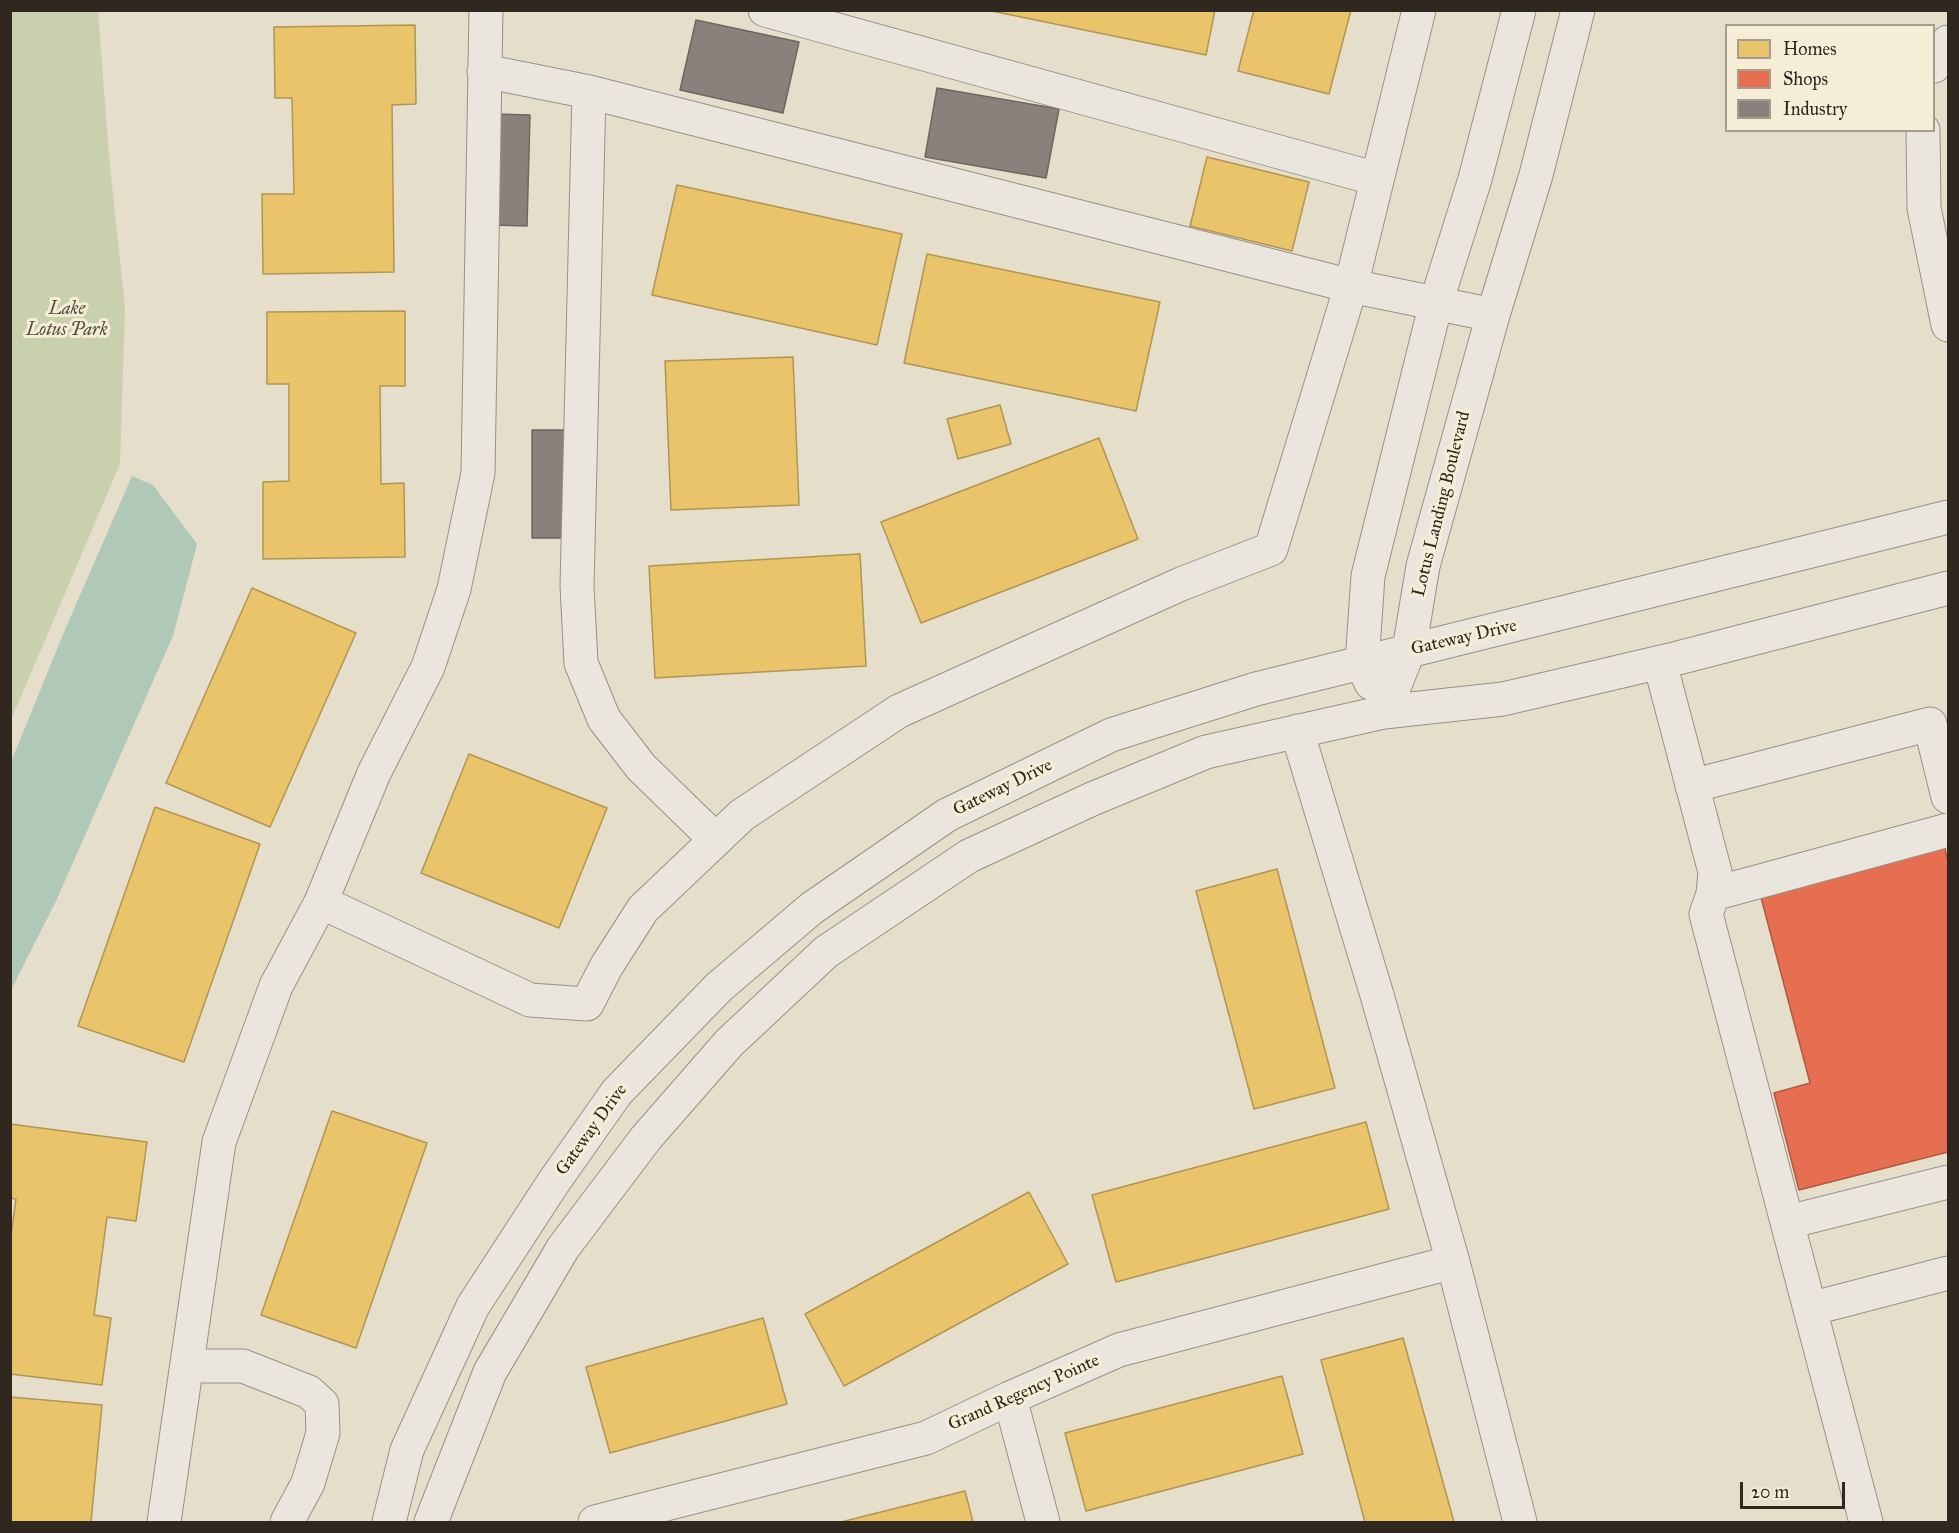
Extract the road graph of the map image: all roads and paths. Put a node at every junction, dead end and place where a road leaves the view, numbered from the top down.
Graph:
1 (486, 10) edge
2 (765, 10) edge
3 (1419, 10) edge
4 (1519, 10) edge
5 (1578, 10) edge
6 (1948, 42) edge
7 (1935, 64) edge
8 (484, 71) junction
9 (589, 92) junction
10 (1923, 132) edge
11 (1377, 179) junction
12 (1351, 286) junction
13 (1436, 303) junction
14 (1493, 315) junction
15 (1948, 325) edge
16 (1948, 517) edge
17 (1948, 588) edge
18 (1409, 650) junction
19 (1362, 663) junction
20 (1660, 663) junction
21 (1384, 712) junction
22 (1297, 731) junction
23 (1692, 786) junction
24 (1948, 797) edge
25 (1948, 830) edge
26 (716, 840) junction
27 (1713, 894) junction
28 (321, 902) junction
29 (1948, 1182) edge
30 (1788, 1222) junction
31 (1453, 1262) junction
32 (1948, 1274) edge
33 (1810, 1310) junction
34 (187, 1366) junction
35 (1010, 1398) junction
36 (164, 1522) edge
37 (287, 1522) edge
38 (389, 1522) edge
39 (431, 1522) edge
40 (596, 1522) edge
41 (1043, 1522) edge
42 (1520, 1522) edge
43 (1866, 1522) edge

1 - 8 street
2 - 11 street
3 - 11 street
4 - 13 street
5 - 14 street, Lotus Landing Boulevard
6 - 7 street
8 - 9 street
8 - 28 street
9 - 12 street
9 - 26 street
10 - 15 street
11 - 12 street
12 - 13 street
12 - 26 street
13 - 14 street
13 - 19 street
14 - 18 street, Lotus Landing Boulevard
16 - 18 street, Gateway Drive
17 - 20 street
18 - 19 street, Gateway Drive
18 - 21 street, Lotus Landing Boulevard
19 - 21 street
19 - 38 street, Gateway Drive
20 - 21 street
20 - 23 street
21 - 22 street
22 - 31 street
22 - 39 street
23 - 24 street
23 - 27 street
25 - 27 street
26 - 28 street
27 - 30 street
28 - 34 street
29 - 30 street
30 - 33 street
31 - 35 street, Grand Regency Pointe
31 - 42 street
32 - 33 street
33 - 43 street
34 - 36 street
34 - 37 street
35 - 40 street, Grand Regency Pointe
35 - 41 street

